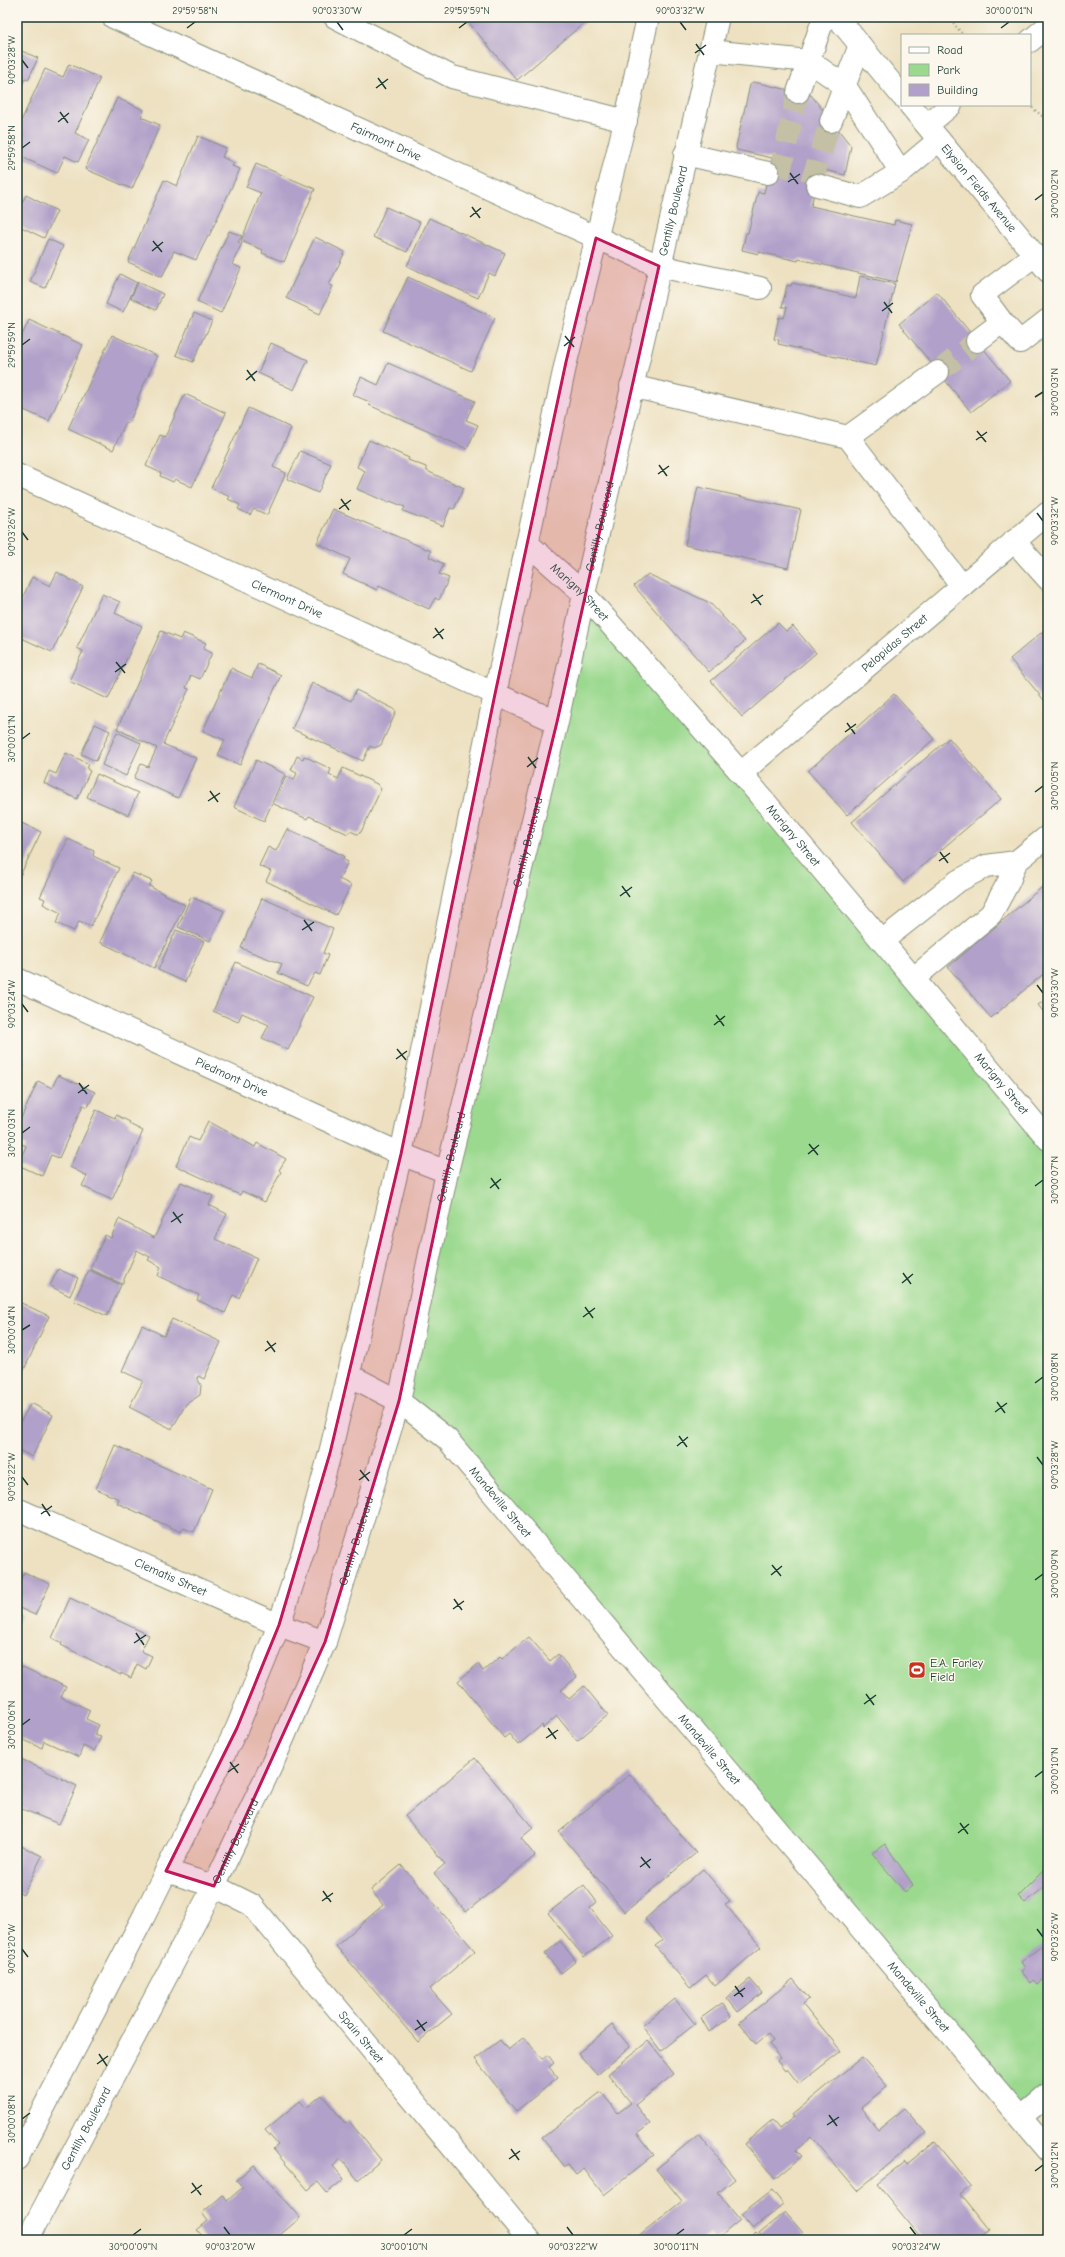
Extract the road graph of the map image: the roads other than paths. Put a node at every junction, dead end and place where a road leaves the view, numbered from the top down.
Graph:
1 (113, 17) edge
2 (334, 17) edge
3 (648, 17) edge
4 (718, 17) edge
5 (824, 17) edge
6 (837, 17) edge
7 (1045, 17) edge
8 (1048, 20) edge
9 (1048, 26) edge
10 (1031, 40) edge
11 (860, 45) junction
12 (710, 51) junction
13 (809, 61) junction
14 (845, 86) junction
15 (798, 92) tunnel mouth
16 (901, 95) edge
17 (911, 106) edge
18 (950, 106) edge
19 (626, 121) junction
20 (831, 121) tunnel mouth
21 (933, 133) junction
22 (685, 154) junction
23 (901, 172) junction
24 (768, 173) dead end
25 (817, 185) dead end
26 (596, 238) junction
27 (1041, 263) edge
28 (658, 266) junction
29 (760, 288) dead end
30 (1048, 320) edge
31 (1002, 322) junction
32 (977, 341) tunnel mouth
33 (938, 372) tunnel mouth
34 (631, 386) junction
35 (848, 437) junction
36 (17, 475) edge
37 (1048, 513) edge
38 (1014, 541) junction
39 (528, 543) junction
40 (1048, 579) edge
41 (962, 586) junction
42 (584, 594) junction
43 (495, 694) junction
44 (558, 722) junction
45 (741, 773) junction
46 (1048, 836) edge
47 (1016, 862) junction
48 (882, 941) junction
49 (914, 978) junction
50 (17, 979) edge
51 (1048, 1138) edge
52 (401, 1154) junction
53 (447, 1172) junction
54 (349, 1375) junction
55 (398, 1401) junction
56 (17, 1509) edge
57 (279, 1625) junction
58 (325, 1642) junction
59 (166, 1871) junction
60 (214, 1886) junction
61 (1048, 2094) edge
62 (1020, 2117) junction
63 (1048, 2150) edge
64 (17, 2159) edge
65 (26, 2240) edge
66 (529, 2240) edge

1 - 26 main road, Fairmont Drive
2 - 19 main road
3 - 19 main road
4 - 12 main road, Gentilly Boulevard
5 - 13 main road
6 - 11 main road
7 - 8 main road
9 - 10 main road
11 - 14 main road
11 - 16 main road
12 - 13 main road
12 - 22 main road, Gentilly Boulevard
13 - 14 main road
13 - 15 main road
14 - 20 main road
14 - 23 main road
17 - 21 main road, Elysian Fields Avenue
18 - 21 main road
19 - 26 main road
21 - 23 main road
21 - 27 main road, Elysian Fields Avenue
22 - 24 main road
22 - 28 main road, Gentilly Boulevard
23 - 25 main road
26 - 28 main road, Fairmont Drive
26 - 39 main road
27 - 31 main road
28 - 29 main road, Fairmont Drive
28 - 34 main road, Gentilly Boulevard
30 - 31 main road
31 - 32 main road
33 - 35 main road
34 - 35 main road
34 - 42 main road, Gentilly Boulevard
35 - 41 main road
36 - 43 main road, Clermont Drive
37 - 38 main road, Pelopidas Street
38 - 40 main road
38 - 41 main road, Pelopidas Street
39 - 42 main road, Marigny Street
39 - 43 main road
41 - 45 main road, Pelopidas Street
42 - 44 main road, Gentilly Boulevard
42 - 45 main road, Marigny Street
43 - 44 main road, Clermont Drive
43 - 52 main road
44 - 53 main road, Gentilly Boulevard
45 - 48 main road, Marigny Street
46 - 47 main road
47 - 48 main road
47 - 49 main road
48 - 49 main road, Marigny Street
49 - 51 main road, Marigny Street
50 - 52 main road, Piedmont Drive
52 - 53 main road, Piedmont Drive
52 - 54 main road
53 - 55 main road, Gentilly Boulevard
54 - 55 main road, Mandeville Street
54 - 57 main road
55 - 58 main road, Gentilly Boulevard
55 - 62 main road, Mandeville Street
56 - 57 main road, Clematis Street
57 - 58 main road, Clematis Street
57 - 59 main road
58 - 60 main road, Gentilly Boulevard
59 - 60 main road, Spain Street
59 - 64 main road
60 - 65 main road, Gentilly Boulevard
60 - 66 main road, Spain Street
61 - 62 main road
62 - 63 main road, Mandeville Street

